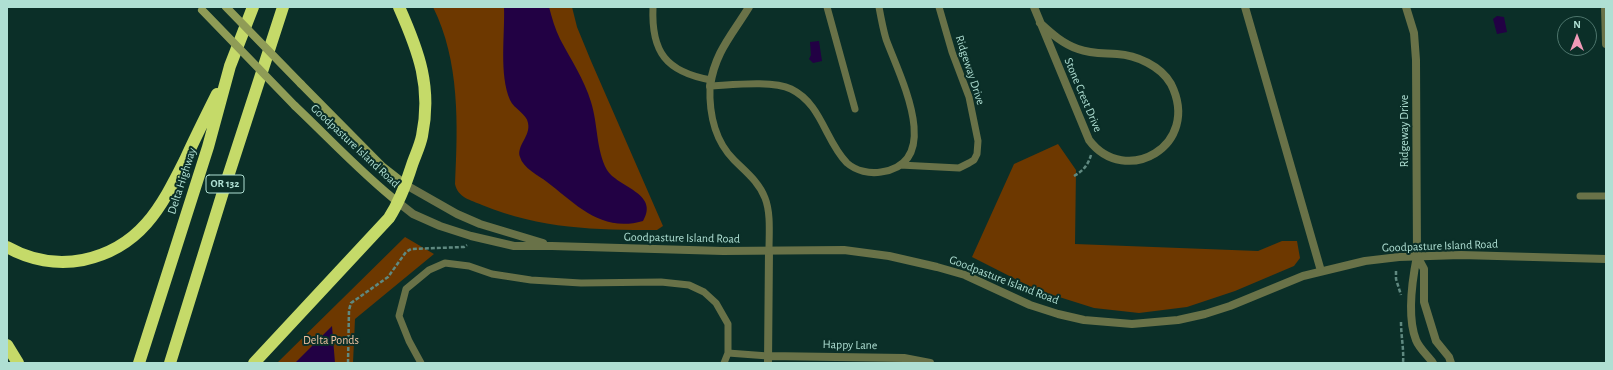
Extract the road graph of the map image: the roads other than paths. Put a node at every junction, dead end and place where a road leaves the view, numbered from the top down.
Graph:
1 (226, 7) edge
2 (253, 7) edge
3 (283, 7) edge
4 (399, 7) edge
5 (653, 7) edge
6 (748, 7) edge
7 (827, 7) edge
8 (879, 7) edge
9 (939, 7) edge
10 (1034, 7) edge
11 (1245, 7) edge
12 (1406, 7) edge
13 (1605, 7) edge
14 (201, 8) edge
15 (1040, 23) junction
16 (1606, 44) edge
17 (230, 66) junction
18 (710, 83) junction
19 (855, 109) dead end
20 (900, 165) junction
21 (406, 185) junction
22 (1580, 196) dead end
23 (1606, 196) edge
24 (398, 203) junction
25 (552, 246) junction
26 (7, 247) edge
27 (769, 250) junction
28 (1417, 256) junction
29 (1606, 259) edge
30 (1321, 271) junction
31 (7, 345) edge
32 (728, 353) junction
33 (768, 359) edge
34 (18, 363) edge
35 (139, 363) edge
36 (170, 363) edge
37 (254, 363) edge
38 (421, 363) edge
39 (724, 363) edge
40 (930, 363) edge
41 (1433, 363) edge
42 (1451, 363) edge

1 - 21 main road, Goodpasture Island Road, bridge
2 - 17 highway, Delta Highway / OR 132
3 - 36 highway, OR 132
4 - 21 highway
5 - 18 lane, Ridgeway Drive
6 - 18 street
7 - 19 lane
8 - 20 lane
9 - 20 lane, Ridgeway Drive
10 - 15 street, Stone Crest Drive
11 - 30 street
12 - 28 street, Ridgeway Drive
13 - 16 street
14 - 24 main road, Goodpasture Island Road, bridge
15 - 15 street, Stone Crest Drive
17 - 26 highway
17 - 35 highway, Delta Highway / OR 132
18 - 20 lane, Ridgeway Drive
18 - 27 lane
21 - 24 highway
21 - 25 street, Goodpasture Island Road
22 - 23 lane
24 - 25 street, Goodpasture Island Road
24 - 37 highway
25 - 27 street, Goodpasture Island Road
27 - 30 street, Goodpasture Island Road
27 - 33 street
28 - 29 street, Goodpasture Island Road
28 - 30 street, Goodpasture Island Road
28 - 41 street
28 - 42 street
31 - 34 highway
32 - 33 lane
32 - 38 lane
32 - 39 lane
33 - 40 street, Happy Lane

